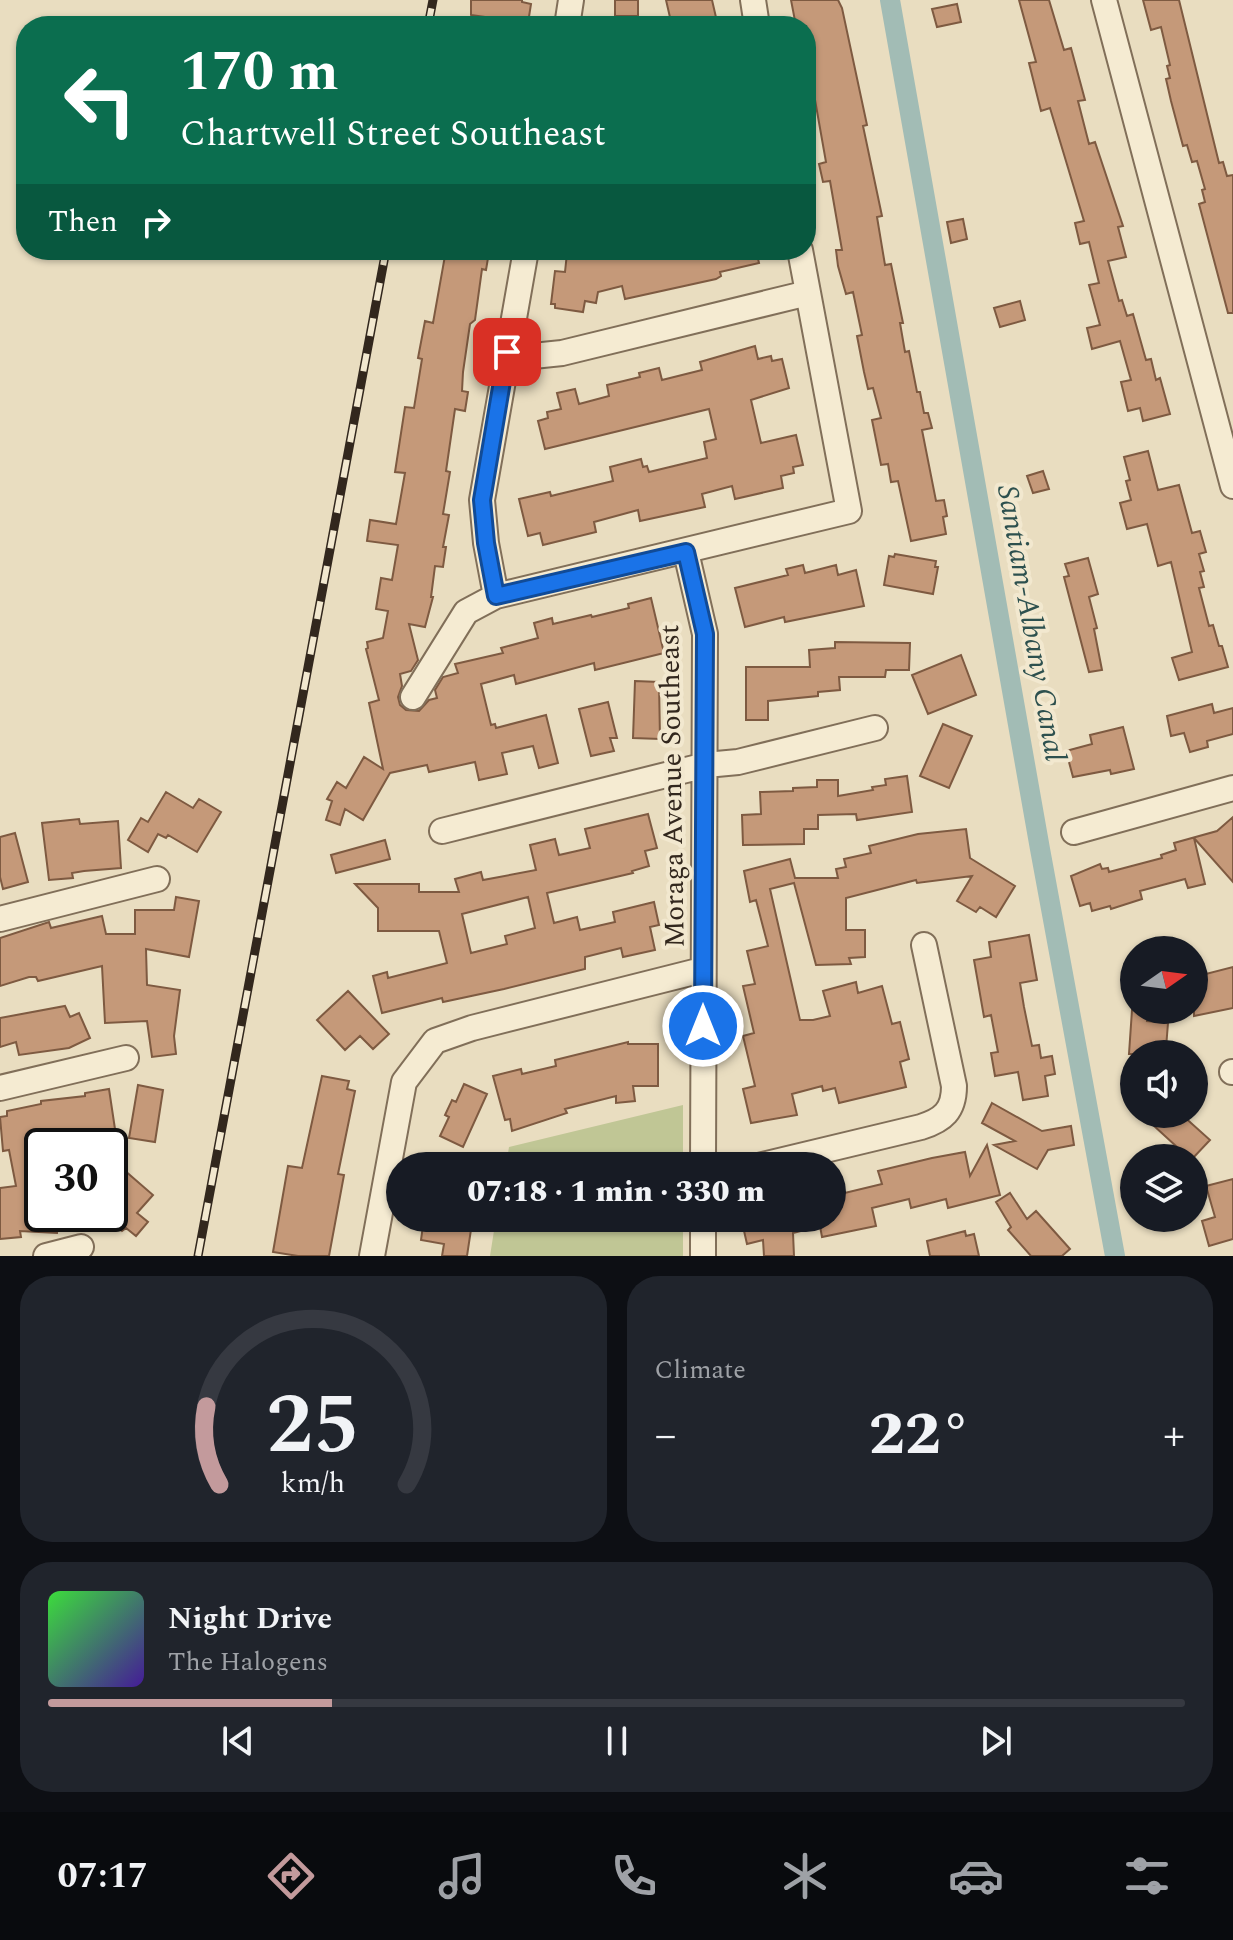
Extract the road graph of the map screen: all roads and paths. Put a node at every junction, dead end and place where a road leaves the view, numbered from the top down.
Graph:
1 (1104, 0) edge
2 (524, 260) edge
3 (802, 260) edge
4 (808, 293) junction
5 (507, 352) junction
6 (1233, 486) edge
7 (686, 552) junction
8 (496, 596) junction
9 (413, 697) dead end
10 (875, 728) dead end
11 (706, 765) junction
12 (1233, 788) edge
13 (442, 831) dead end
14 (1074, 832) dead end
15 (157, 879) dead end
16 (0, 919) edge
17 (924, 945) dead end
18 (702, 970) junction
19 (126, 1058) dead end
20 (0, 1088) edge
21 (703, 1152) edge
22 (817, 1152) edge
23 (703, 1232) edge
24 (81, 1247) dead end
25 (46, 1256) edge
26 (372, 1256) edge
27 (703, 1256) edge

1 - 6 street
2 - 5 street
3 - 4 street
4 - 5 street
4 - 7 street
5 - 8 street
7 - 8 street
7 - 11 street, Moraga Avenue Southeast
8 - 9 street
10 - 11 street
11 - 13 street
11 - 18 street, Moraga Avenue Southeast
12 - 14 street
15 - 16 street
17 - 22 street
18 - 21 street, Moraga Avenue Southeast
18 - 26 street
19 - 20 street
23 - 27 street
24 - 25 street

